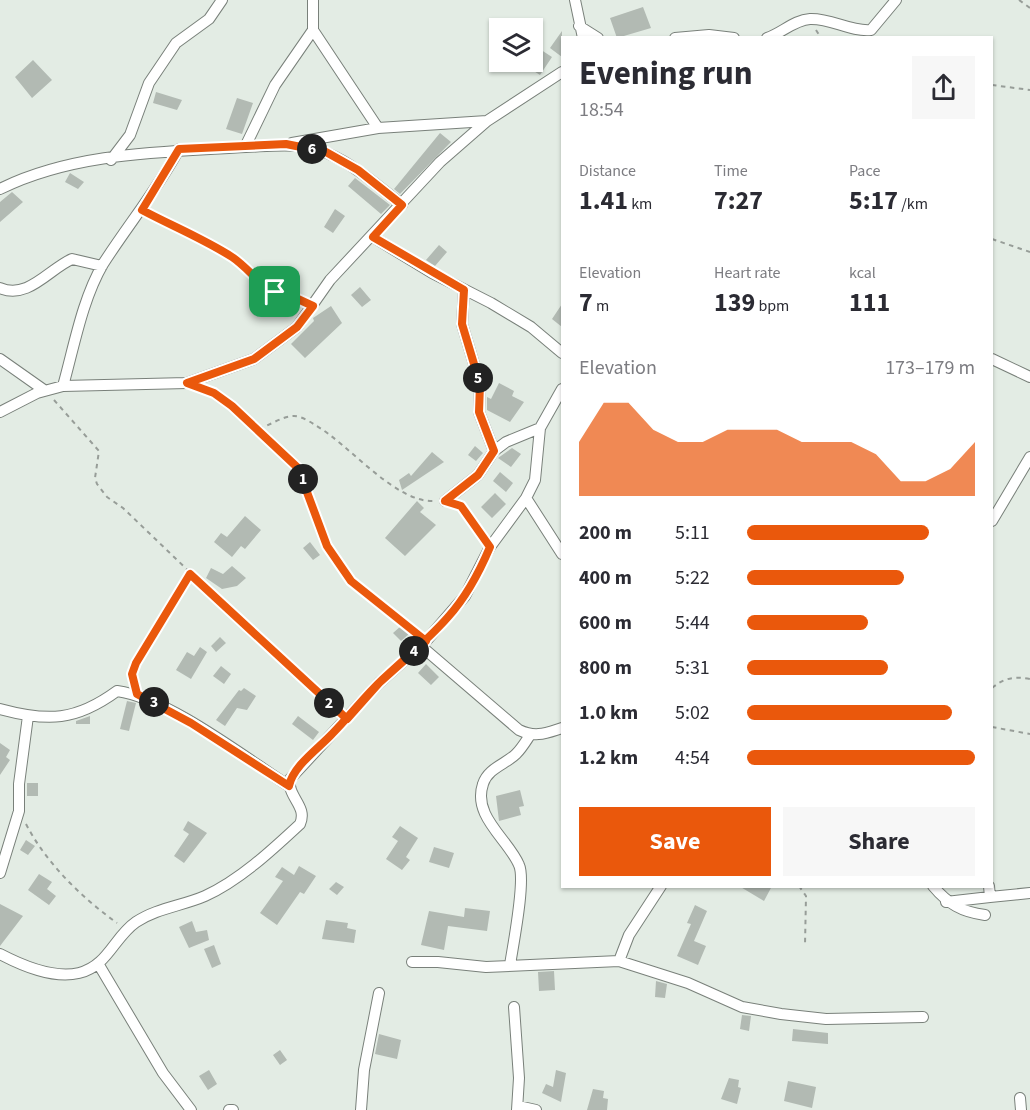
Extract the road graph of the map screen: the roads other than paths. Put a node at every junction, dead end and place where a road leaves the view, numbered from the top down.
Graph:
1 (222, 0) edge
2 (313, 0) edge
3 (575, 0) edge
4 (896, 0) edge
5 (579, 26) junction
6 (313, 30) junction
7 (582, 36) edge
8 (594, 36) edge
9 (770, 36) edge
10 (561, 73) edge
11 (487, 121) junction
12 (378, 128) junction
13 (286, 144) junction
14 (245, 147) junction
15 (179, 149) junction
16 (111, 159) junction
17 (0, 189) edge
18 (402, 205) junction
19 (373, 237) junction
20 (102, 266) junction
21 (0, 288) edge
22 (464, 290) junction
23 (561, 352) edge
24 (0, 359) edge
25 (993, 359) edge
26 (1030, 377) edge
27 (63, 386) junction
28 (44, 390) junction
29 (561, 391) edge
30 (0, 412) edge
31 (540, 428) junction
32 (494, 451) junction
33 (1030, 457) edge
34 (526, 498) junction
35 (445, 501) road end
36 (993, 519) edge
37 (561, 552) edge
38 (423, 643) junction
39 (0, 709) edge
40 (28, 716) junction
41 (561, 728) edge
42 (530, 735) junction
43 (289, 786) junction
44 (0, 873) edge
45 (660, 888) edge
46 (935, 888) edge
47 (990, 892) edge
48 (1030, 893) edge
49 (946, 902) junction
50 (985, 915) dead end
51 (0, 954) edge
52 (619, 961) junction
53 (412, 962) dead end
54 (99, 965) junction
55 (510, 965) junction
56 (379, 993) dead end
57 (514, 1007) dead end
58 (923, 1017) dead end
59 (1020, 1098) dead end
60 (518, 1108) edge
61 (191, 1110) edge
62 (361, 1110) edge
63 (536, 1110) edge
64 (1021, 1110) edge

1 - 16 street
2 - 6 street
3 - 5 street
4 - 9 street
5 - 7 street
5 - 8 street
6 - 12 street
6 - 14 street
10 - 11 street
11 - 12 street
11 - 18 street
12 - 13 street
13 - 14 street
13 - 18 street
14 - 15 street
15 - 16 street
15 - 20 street
16 - 17 street
18 - 19 street
19 - 22 street
19 - 27 street
20 - 21 street
20 - 27 street
22 - 23 street
22 - 32 street
24 - 28 street
25 - 26 street
27 - 28 street
28 - 30 street
29 - 31 street
31 - 32 street
31 - 34 street
32 - 35 street
33 - 36 street
34 - 37 street
34 - 38 street
38 - 42 street
38 - 43 street
39 - 40 street
40 - 43 street
40 - 44 street
41 - 42 street
42 - 55 street
43 - 54 street
45 - 52 street
46 - 49 street
47 - 48 street
47 - 49 street
49 - 50 street
51 - 54 street
52 - 55 street
52 - 58 street
53 - 55 street
54 - 61 street
56 - 62 street
57 - 60 street
59 - 64 street
60 - 63 street

